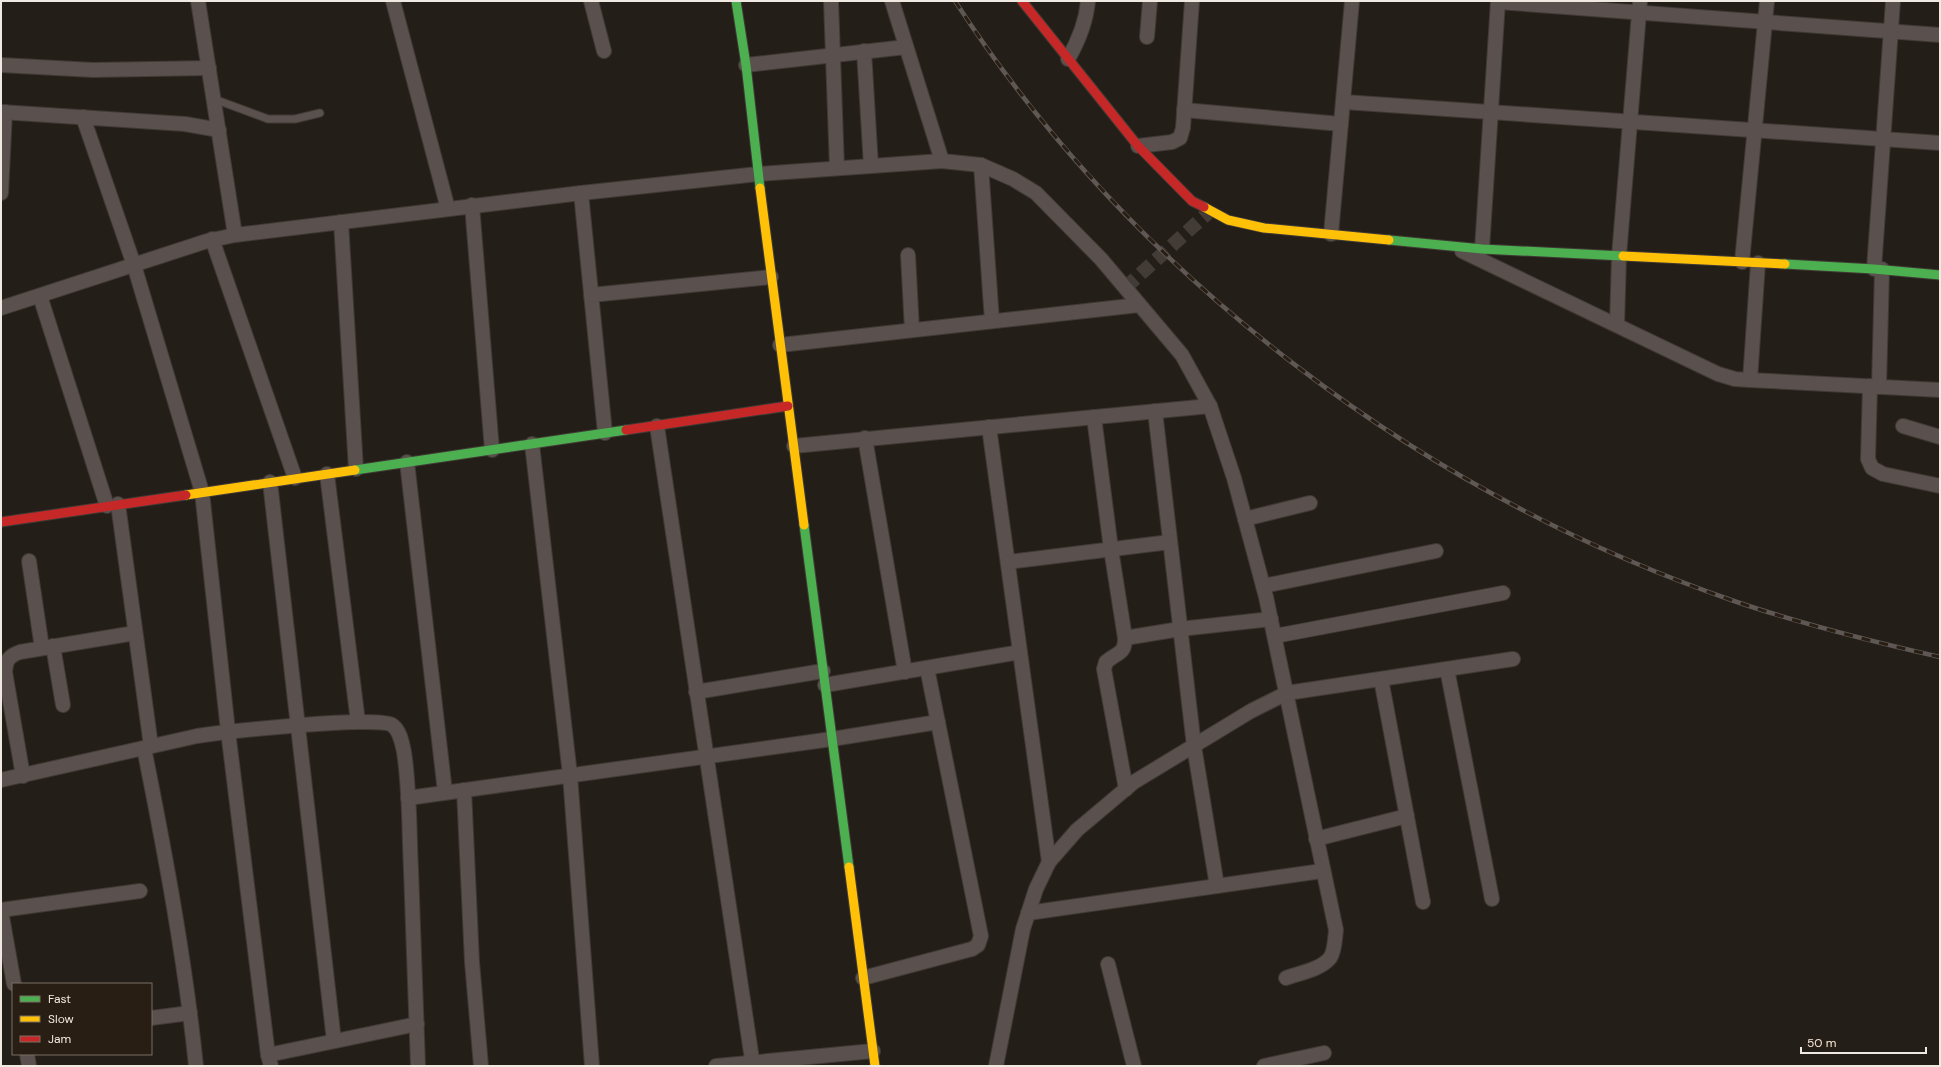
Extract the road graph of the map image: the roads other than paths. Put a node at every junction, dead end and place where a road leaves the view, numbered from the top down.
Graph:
1 (198, 1) edge
2 (393, 1) edge
3 (591, 1) edge
4 (736, 1) edge
5 (831, 1) edge
6 (892, 1) edge
7 (1022, 1) edge
8 (1088, 1) edge
9 (1150, 1) edge
10 (1192, 1) edge
11 (1352, 1) edge
12 (1767, 1) edge
13 (1893, 1) edge
14 (1498, 2) edge
15 (1639, 7) edge
16 (1765, 22) junction
17 (1891, 31) junction
18 (1940, 35) edge
19 (1147, 37) dead end
20 (906, 47) junction
21 (604, 51) dead end
22 (864, 51) junction
23 (833, 54) junction
24 (1068, 59) junction
25 (746, 65) junction
26 (1, 66) edge
27 (209, 68) junction
28 (214, 99) junction
29 (1344, 102) junction
30 (1184, 110) junction
31 (3, 112) edge
32 (1491, 112) junction
33 (320, 113) dead end
34 (83, 117) junction
35 (1630, 122) junction
36 (1341, 124) junction
37 (219, 130) junction
38 (1754, 130) junction
39 (1883, 139) junction
40 (1940, 143) edge
41 (1138, 146) junction
42 (942, 161) junction
43 (981, 165) junction
44 (871, 166) junction
45 (837, 168) junction
46 (758, 174) junction
47 (1, 193) edge
48 (581, 193) junction
49 (472, 205) junction
50 (448, 208) junction
51 (341, 222) junction
52 (1332, 234) junction
53 (236, 235) junction
54 (212, 239) junction
55 (1452, 246) junction
56 (1482, 249) junction
57 (908, 255) dead end
58 (1619, 256) junction
59 (1742, 262) junction
60 (1758, 263) junction
61 (134, 265) junction
62 (1878, 269) junction
63 (1940, 275) edge
64 (771, 277) junction
65 (591, 295) junction
66 (40, 296) junction
67 (1139, 305) junction
68 (1, 308) edge
69 (992, 321) junction
70 (1617, 325) junction
71 (912, 330) junction
72 (780, 345) junction
73 (1750, 380) junction
74 (1874, 386) junction
75 (1940, 390) edge
76 (788, 406) junction
77 (1210, 406) junction
78 (1155, 411) junction
79 (1094, 417) junction
80 (657, 426) junction
81 (1903, 426) dead end
82 (989, 427) junction
83 (605, 433) junction
84 (1940, 437) edge
85 (865, 438) junction
86 (532, 444) junction
87 (794, 446) junction
88 (492, 450) junction
89 (407, 462) junction
90 (356, 470) junction
91 (327, 474) junction
92 (295, 478) junction
93 (270, 482) junction
94 (1940, 486) edge
95 (202, 492) junction
96 (1310, 503) dead end
97 (113, 505) junction
98 (1245, 519) junction
99 (1, 522) edge
100 (1170, 542) junction
101 (1111, 549) junction
102 (1436, 552) dead end
103 (29, 561) dead end
104 (1008, 562) junction
105 (1263, 586) junction
106 (1503, 593) dead end
107 (1271, 619) junction
108 (1180, 629) junction
109 (135, 633) junction
110 (1275, 636) junction
111 (1125, 638) junction
112 (47, 647) junction
113 (1020, 652) junction
114 (1513, 659) dead end
115 (927, 668) junction
116 (1447, 669) junction
117 (823, 671) junction
118 (905, 672) junction
119 (1381, 679) junction
120 (825, 685) junction
121 (696, 692) junction
122 (1287, 693) junction
123 (63, 705) dead end
124 (358, 722) junction
125 (938, 722) junction
126 (298, 726) junction
127 (228, 731) junction
128 (832, 739) junction
129 (1194, 746) junction
130 (147, 747) junction
131 (705, 756) junction
132 (570, 775) junction
133 (23, 776) junction
134 (1, 780) edge
135 (1126, 789) junction
136 (464, 790) junction
137 (445, 792) junction
138 (408, 798) junction
139 (1407, 816) junction
140 (1316, 839) junction
141 (1049, 862) junction
142 (1322, 871) junction
143 (1217, 886) junction
144 (140, 891) dead end
145 (1492, 899) dead end
146 (1423, 902) dead end
147 (1, 910) edge
148 (1028, 913) junction
149 (1108, 964) dead end
150 (863, 978) junction
151 (1286, 978) dead end
152 (14, 983) edge
153 (190, 1013) junction
154 (152, 1018) edge
155 (417, 1024) junction
156 (334, 1041) junction
157 (873, 1051) junction
158 (1324, 1053) dead end
159 (27, 1055) edge
160 (269, 1061) edge
161 (1297, 1062) edge
162 (753, 1064) edge
163 (29, 1066) edge
164 (196, 1066) edge
165 (418, 1066) edge
166 (481, 1066) edge
167 (592, 1066) edge
168 (716, 1066) edge
169 (875, 1066) edge
170 (996, 1066) edge
171 (1134, 1066) edge
172 (1264, 1066) edge

1 - 27 street
2 - 50 street
3 - 21 street
4 - 25 street
5 - 23 street
6 - 20 street
7 - 24 street
8 - 24 street
9 - 19 street
10 - 30 street
11 - 29 street
12 - 16 street
13 - 17 street
14 - 15 street
14 - 32 street
15 - 16 street
15 - 35 street
16 - 17 street
16 - 38 street
17 - 18 street
17 - 39 street
20 - 22 street
20 - 42 street
22 - 23 street
22 - 44 street
23 - 25 street
23 - 45 street
24 - 41 street
25 - 46 street
26 - 27 street
27 - 28 street
28 - 33 lane
28 - 37 street
29 - 32 street
29 - 36 street
30 - 36 street
30 - 41 street
31 - 34 street
31 - 47 street
32 - 35 street
32 - 56 street
34 - 37 street
34 - 61 street
35 - 38 street
35 - 58 street
36 - 52 street
37 - 53 street
38 - 39 street
38 - 59 street
39 - 40 street
39 - 62 street
41 - 52 street
42 - 43 street
42 - 44 street
43 - 67 street
43 - 69 street
44 - 45 street
45 - 46 street
46 - 48 street
46 - 64 street
48 - 49 street
48 - 65 street
49 - 50 street
49 - 88 street
50 - 51 street
51 - 53 street
51 - 90 street
52 - 55 street
53 - 54 street
54 - 61 street
54 - 92 street
55 - 56 street
55 - 70 street
56 - 58 street
57 - 71 street
58 - 59 street
58 - 70 street
59 - 60 street
60 - 62 street
60 - 73 street
61 - 66 street
61 - 95 street
62 - 63 street
62 - 74 street
64 - 65 street
64 - 72 street
65 - 83 street
66 - 68 street
66 - 97 street
67 - 69 street
67 - 77 street
69 - 71 street
70 - 73 street
71 - 72 street
72 - 76 street
73 - 74 street
74 - 75 street
74 - 94 street
76 - 80 street
76 - 87 street
77 - 78 street
77 - 98 street
78 - 79 street
78 - 100 street
79 - 82 street
79 - 101 street
80 - 83 street
80 - 121 street
81 - 84 street
82 - 85 street
82 - 104 street
83 - 86 street
85 - 87 street
85 - 118 street
86 - 88 street
86 - 132 street
87 - 117 street
88 - 89 street
89 - 90 street
89 - 137 street
90 - 91 street
91 - 92 street
91 - 124 street
92 - 93 street
93 - 95 street
93 - 126 street
95 - 97 street
95 - 127 street
96 - 98 street
97 - 99 street
97 - 109 street
98 - 105 street
100 - 101 street
100 - 108 street
101 - 104 street
101 - 111 street
102 - 105 street
103 - 112 street
104 - 113 street
105 - 107 street
106 - 110 street
107 - 108 street
107 - 110 street
108 - 111 street
108 - 129 street
109 - 112 street
109 - 130 street
110 - 122 street
111 - 135 street
112 - 123 street
112 - 133 street
113 - 115 street
113 - 141 street
114 - 116 street
115 - 118 street
115 - 125 street
116 - 119 street
116 - 145 street
117 - 120 street
117 - 121 street
118 - 120 street
119 - 122 street
119 - 139 street
120 - 128 street
121 - 131 street
122 - 129 street
122 - 140 street
124 - 126 street
124 - 138 street
125 - 128 street
125 - 150 street
126 - 127 street
126 - 156 street
127 - 130 street
127 - 160 street
128 - 131 street
128 - 150 street
129 - 135 street
129 - 143 street
130 - 133 street
130 - 153 street
131 - 132 street
131 - 162 street
132 - 136 street
132 - 167 street
133 - 134 street
135 - 141 street
136 - 137 street
136 - 166 street
137 - 138 street
138 - 155 street
139 - 140 street
139 - 146 street
140 - 142 street
141 - 148 street
142 - 143 street
142 - 151 street
143 - 148 street
144 - 147 street
147 - 152 street
148 - 170 street
149 - 171 street
150 - 157 street
153 - 154 street
153 - 164 street
155 - 156 street
155 - 165 street
156 - 160 street
157 - 162 street
157 - 169 street
158 - 161 street
159 - 163 street
161 - 172 street
162 - 168 street

